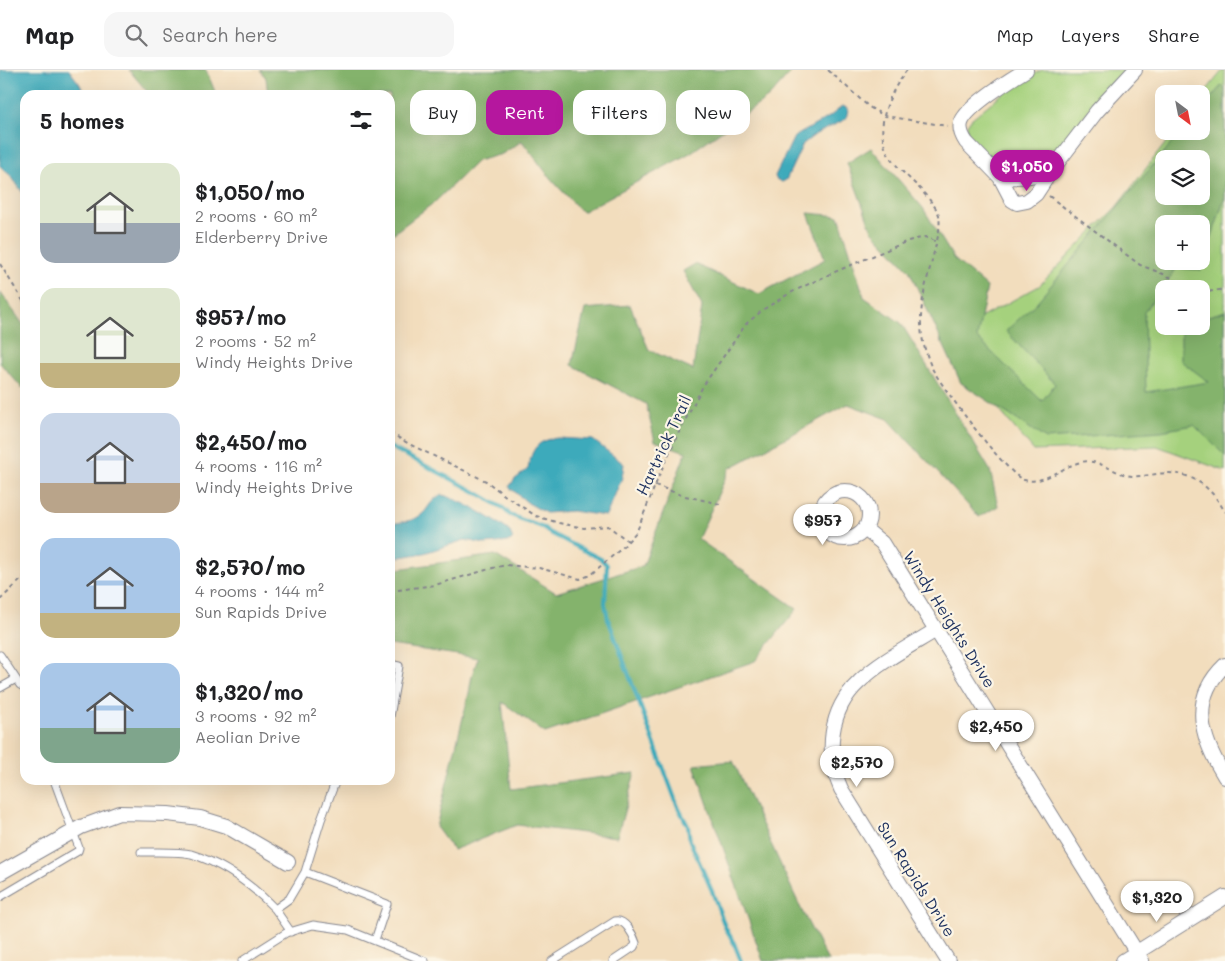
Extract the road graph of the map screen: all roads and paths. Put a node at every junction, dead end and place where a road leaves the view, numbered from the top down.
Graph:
1 (828, 70) edge
2 (907, 70) edge
3 (1026, 70) edge
4 (1135, 70) edge
5 (885, 116) junction
6 (950, 126) dead end
7 (1051, 171) junction
8 (1000, 177) junction
9 (1039, 189) junction
10 (937, 242) junction
11 (0, 264) edge
12 (1175, 280) edge
13 (1225, 289) edge
14 (1210, 292) edge
15 (20, 296) edge
16 (395, 435) edge
17 (655, 485) junction
18 (720, 504) dead end
19 (1225, 512) edge
20 (865, 529) dead end
21 (628, 541) junction
22 (20, 581) edge
23 (395, 590) edge
24 (0, 600) edge
25 (936, 630) junction
26 (0, 655) edge
27 (395, 665) edge
28 (1225, 665) edge
29 (16, 679) junction
30 (20, 685) edge
31 (0, 688) edge
32 (395, 689) edge
33 (1225, 777) edge
34 (56, 785) edge
35 (334, 785) edge
36 (73, 831) junction
37 (141, 852) dead end
38 (288, 862) dead end
39 (305, 872) junction
40 (0, 873) edge
41 (0, 897) edge
42 (1225, 897) edge
43 (275, 909) junction
44 (291, 932) junction
45 (375, 940) junction
46 (1140, 957) edge
47 (242, 961) edge
48 (425, 961) edge
49 (552, 961) edge
50 (613, 961) edge
51 (948, 961) edge
52 (1123, 961) edge

1 - 5 path
2 - 5 path
3 - 8 street
4 - 7 street
5 - 6 path
5 - 10 path
7 - 8 street
7 - 9 street
8 - 9 street
9 - 12 path
10 - 17 path, Hartrick Trail
10 - 19 path
11 - 15 path
13 - 14 path
16 - 21 path
17 - 18 path
17 - 21 path, Hartrick Trail
20 - 25 street, Windy Heights Drive
21 - 23 path, Hartrick Trail
22 - 24 path
25 - 46 street, Windy Heights Drive
25 - 51 street, Sun Rapids Drive
26 - 29 lane
27 - 32 lane
28 - 33 street
29 - 30 lane
29 - 31 lane
34 - 36 lane
35 - 39 lane
36 - 38 street
36 - 40 street
36 - 41 lane
37 - 43 lane
39 - 43 lane
39 - 45 lane
42 - 46 street
43 - 44 lane
44 - 45 lane
44 - 47 lane
45 - 48 lane
46 - 52 street
49 - 50 lane

